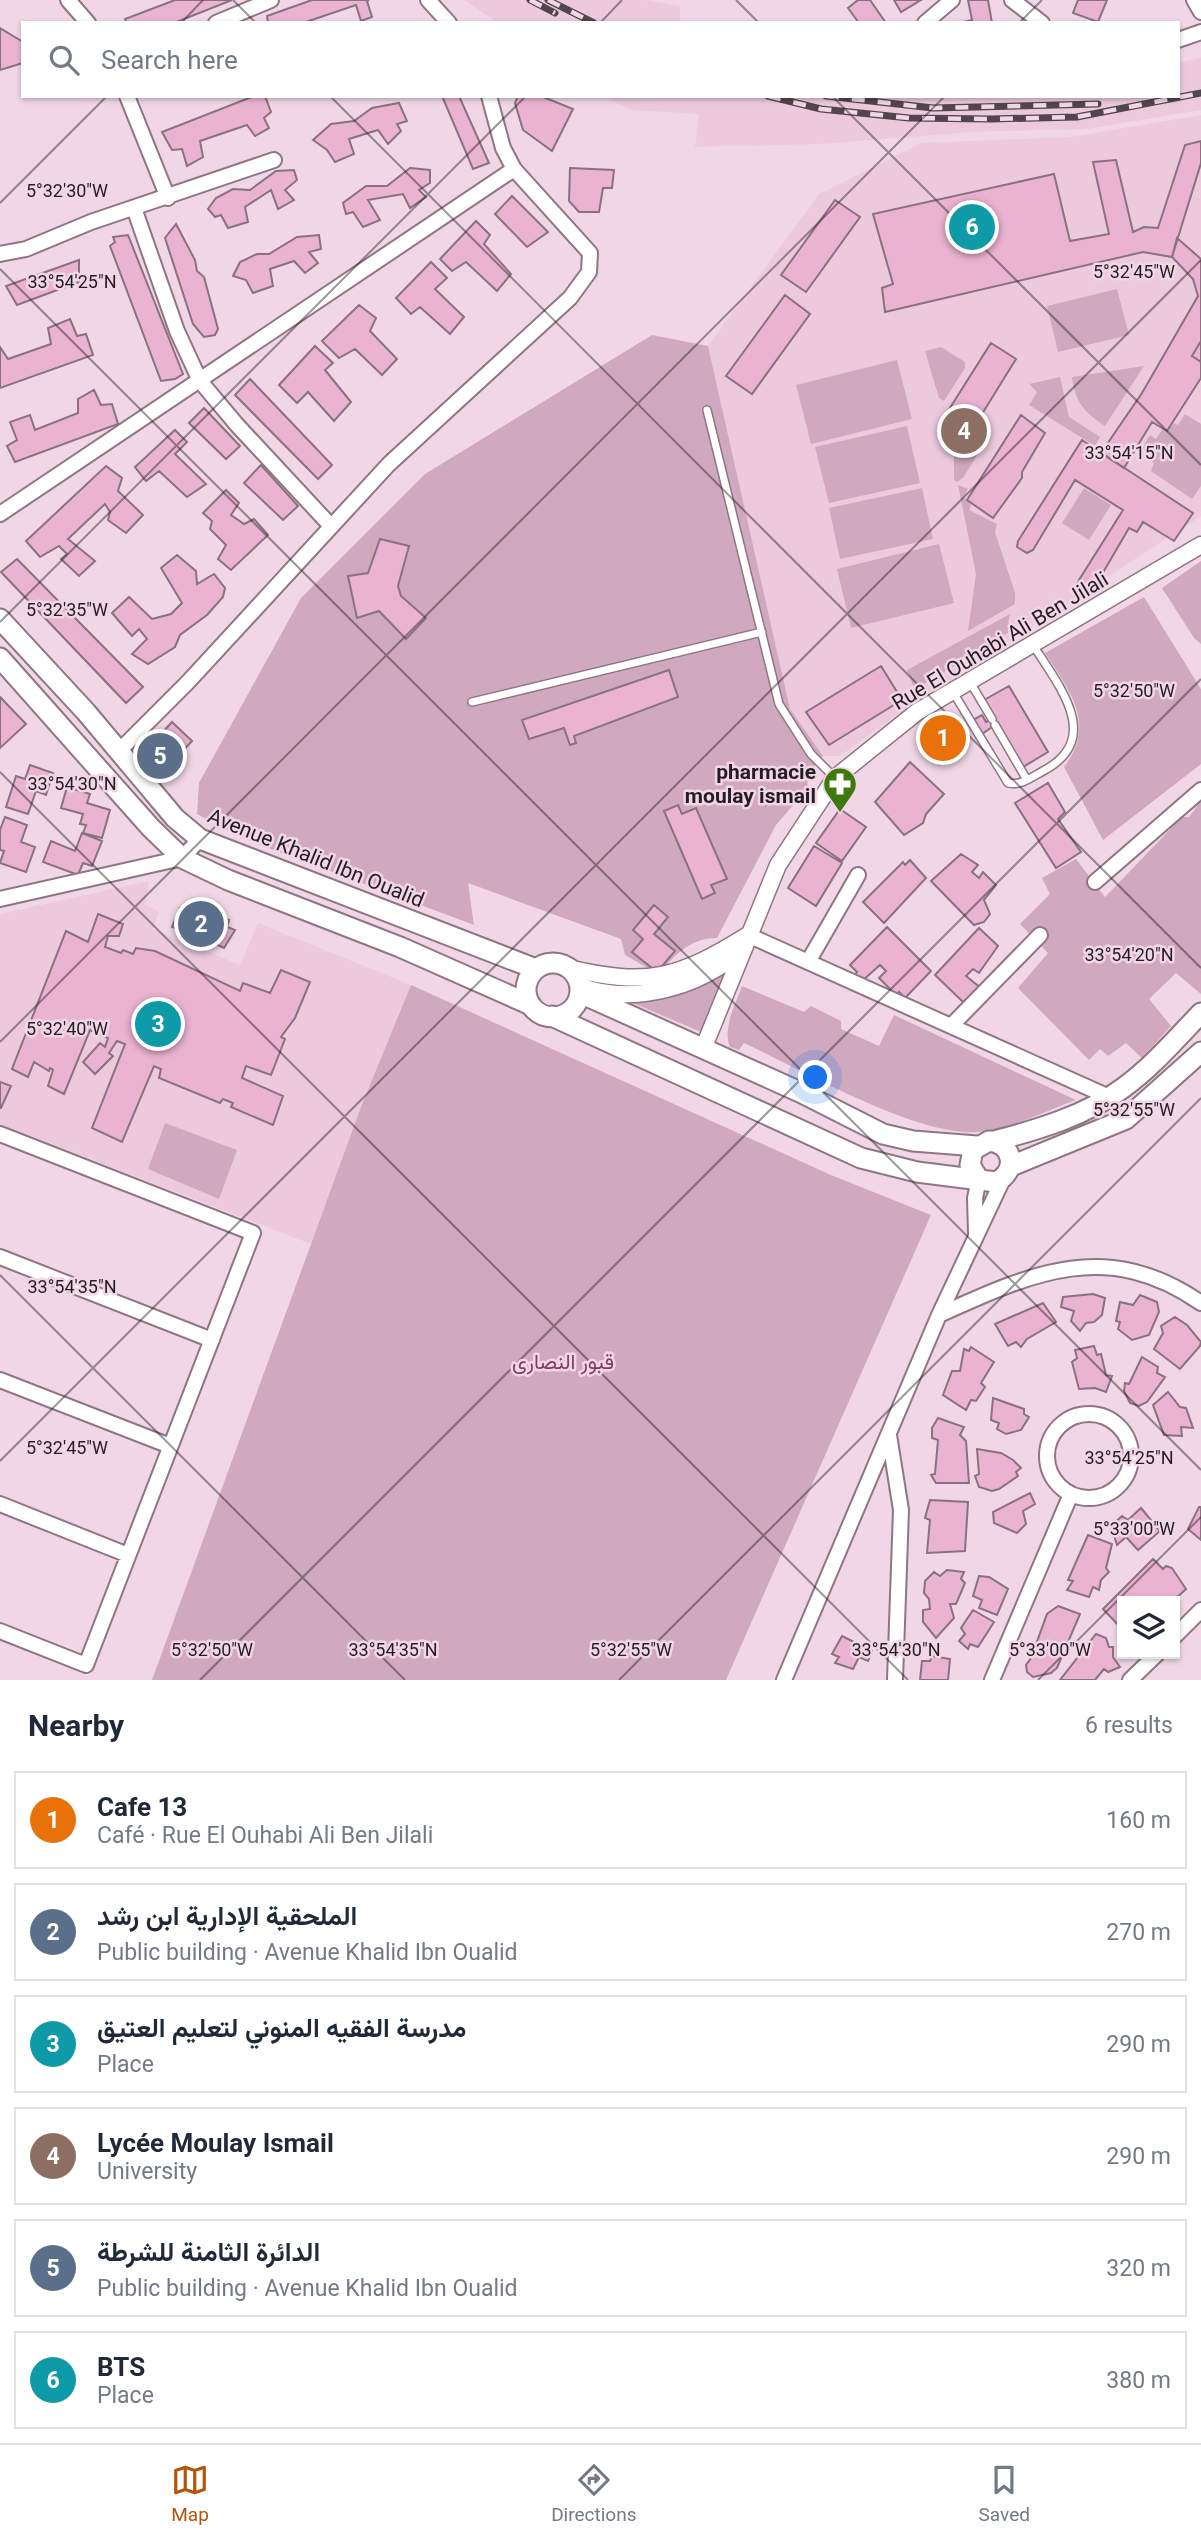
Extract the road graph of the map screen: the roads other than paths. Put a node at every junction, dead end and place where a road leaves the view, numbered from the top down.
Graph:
1 (68, 0) edge
2 (271, 0) edge
3 (428, 0) edge
4 (952, 0) edge
5 (1012, 0) edge
6 (1194, 0) edge
7 (251, 4) edge
8 (1201, 12) edge
9 (86, 21) edge
10 (220, 21) edge
11 (447, 21) edge
12 (927, 21) edge
13 (1039, 21) edge
14 (1201, 32) edge
15 (1180, 39) edge
16 (128, 98) edge
17 (490, 98) edge
18 (274, 160) dead end
19 (514, 169) junction
20 (168, 198) junction
21 (134, 208) junction
22 (0, 254) edge
23 (200, 381) junction
24 (707, 410) dead end
25 (0, 514) edge
26 (330, 525) junction
27 (1201, 545) edge
28 (0, 619) edge
29 (762, 632) junction
30 (1033, 645) junction
31 (0, 658) edge
32 (970, 681) junction
33 (952, 692) junction
34 (472, 702) dead end
35 (119, 751) junction
36 (835, 778) junction
37 (1027, 780) junction
38 (1201, 790) edge
39 (200, 839) junction
40 (182, 858) junction
41 (858, 875) dead end
42 (1095, 882) dead end
43 (0, 899) edge
44 (1040, 935) dead end
45 (745, 942) junction
46 (808, 962) junction
47 (568, 968) junction
48 (536, 969) junction
49 (580, 989) junction
50 (531, 1004) junction
51 (1201, 1013) edge
52 (551, 1016) junction
53 (951, 1026) junction
54 (703, 1049) junction
55 (1201, 1052) edge
56 (1109, 1097) junction
57 (0, 1134) edge
58 (985, 1143) junction
59 (1008, 1171) junction
60 (979, 1178) junction
61 (976, 1234) junction
62 (0, 1257) edge
63 (1201, 1303) edge
64 (939, 1315) junction
65 (212, 1340) junction
66 (0, 1380) edge
67 (889, 1435) junction
68 (170, 1446) junction
69 (1071, 1494) junction
70 (0, 1504) edge
71 (128, 1555) junction
72 (1201, 1610) edge
73 (0, 1631) edge
74 (1180, 1631) edge
75 (1152, 1659) edge
76 (784, 1680) edge
77 (895, 1680) edge
78 (992, 1680) edge
79 (1130, 1680) edge

1 - 9 street
2 - 7 street
3 - 11 street
4 - 12 street
5 - 13 street
6 - 8 street
7 - 10 street
14 - 15 street
16 - 20 street
17 - 19 street
18 - 20 street
19 - 23 street
19 - 26 street
20 - 21 street
21 - 22 street
21 - 23 street
23 - 25 street
23 - 26 street
24 - 29 lane
26 - 35 street
27 - 30 street, Rue El Ouhabi Ali Ben Jilali
28 - 35 main road, Avenue Khalid Ibn Oualid
29 - 34 lane
29 - 36 lane
30 - 32 street, Rue El Ouhabi Ali Ben Jilali
30 - 37 lane
31 - 40 main road
32 - 33 street, Rue El Ouhabi Ali Ben Jilali
32 - 37 lane
33 - 36 street, Rue El Ouhabi Ali Ben Jilali
33 - 37 lane
35 - 39 main road, Avenue Khalid Ibn Oualid
36 - 45 street, Rue El Ouhabi Ali Ben Jilali
38 - 42 street
39 - 40 street
39 - 48 main road, Avenue Khalid Ibn Oualid
40 - 43 street
40 - 50 main road
41 - 46 street
44 - 53 street
45 - 46 street
45 - 47 street
45 - 49 street
45 - 54 street, Rue El Ouhabi Ali Ben Jilali
46 - 53 street
47 - 48 main road
47 - 49 main road
48 - 50 main road
49 - 52 main road
49 - 54 main road
50 - 52 main road
51 - 56 main road
52 - 60 main road
53 - 56 street
54 - 58 main road
55 - 59 main road
56 - 58 main road
57 - 65 street
58 - 59 main road
58 - 60 main road
59 - 60 main road
59 - 61 street
60 - 61 street
61 - 64 street
62 - 65 street
63 - 64 street
64 - 67 street
65 - 68 street
66 - 68 street
67 - 76 street
67 - 77 street
68 - 71 street
69 - 69 street
69 - 78 street
70 - 71 street
71 - 73 street
72 - 74 street
75 - 79 street

